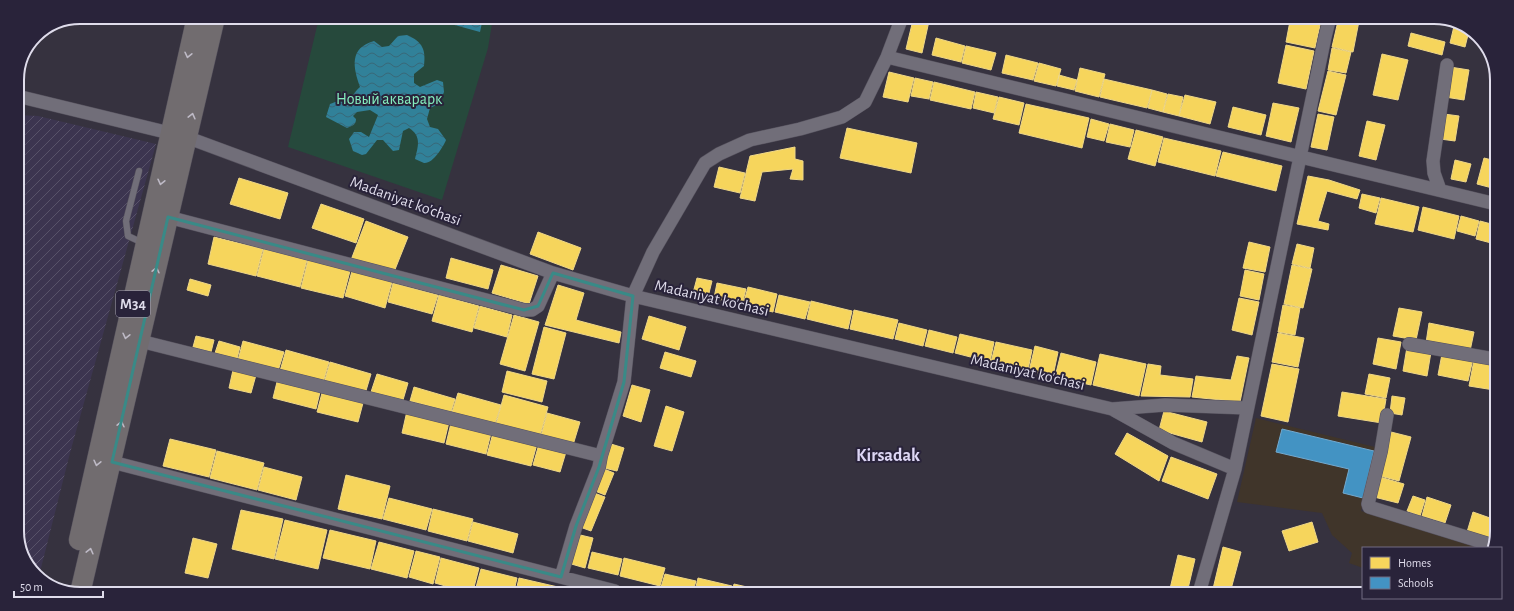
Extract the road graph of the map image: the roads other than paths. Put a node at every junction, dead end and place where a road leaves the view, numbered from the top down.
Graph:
1 (196, 24) edge
2 (213, 24) edge
3 (899, 24) edge
4 (1328, 24) edge
5 (887, 57) junction
6 (1447, 65) dead end
7 (24, 98) edge
8 (178, 135) junction
9 (1300, 156) junction
10 (139, 171) dead end
11 (1440, 190) junction
12 (1490, 202) edge
13 (168, 217) junction
14 (146, 245) junction
15 (553, 273) junction
16 (633, 296) junction
17 (140, 341) junction
18 (1409, 344) dead end
19 (1490, 358) edge
20 (1247, 408) junction
21 (1112, 409) junction
22 (1386, 415) dead end
23 (601, 456) junction
24 (112, 462) junction
25 (1235, 469) junction
26 (1488, 544) edge
27 (561, 577) junction
28 (69, 586) edge
29 (81, 587) edge
30 (600, 587) edge
31 (1202, 587) edge

1 -> 8 main road, M34
8 -> 2 main road, M34
3 - 5 street
4 - 9 street
5 - 9 street
5 - 16 street
6 - 11 street
7 - 8 street, Madaniyat ko'chasi
8 - 13 main road, M34
8 -> 14 main road, M34
8 - 15 street, Madaniyat ko'chasi
9 - 11 street
9 - 20 street
10 - 14 lane
11 - 12 street
13 - 15 street
17 -> 13 main road, M34
14 -> 28 main road, M34
15 - 16 street, Madaniyat ko'chasi
16 - 21 street, Madaniyat ko'chasi
16 - 23 street
17 - 23 street
24 -> 17 main road, M34
18 - 19 street
20 - 21 street
20 - 25 street
21 - 25 street, Madaniyat ko'chasi
22 - 26 street
23 - 27 street
24 - 27 street
29 -> 24 main road, M34
25 - 31 street
27 - 30 street

